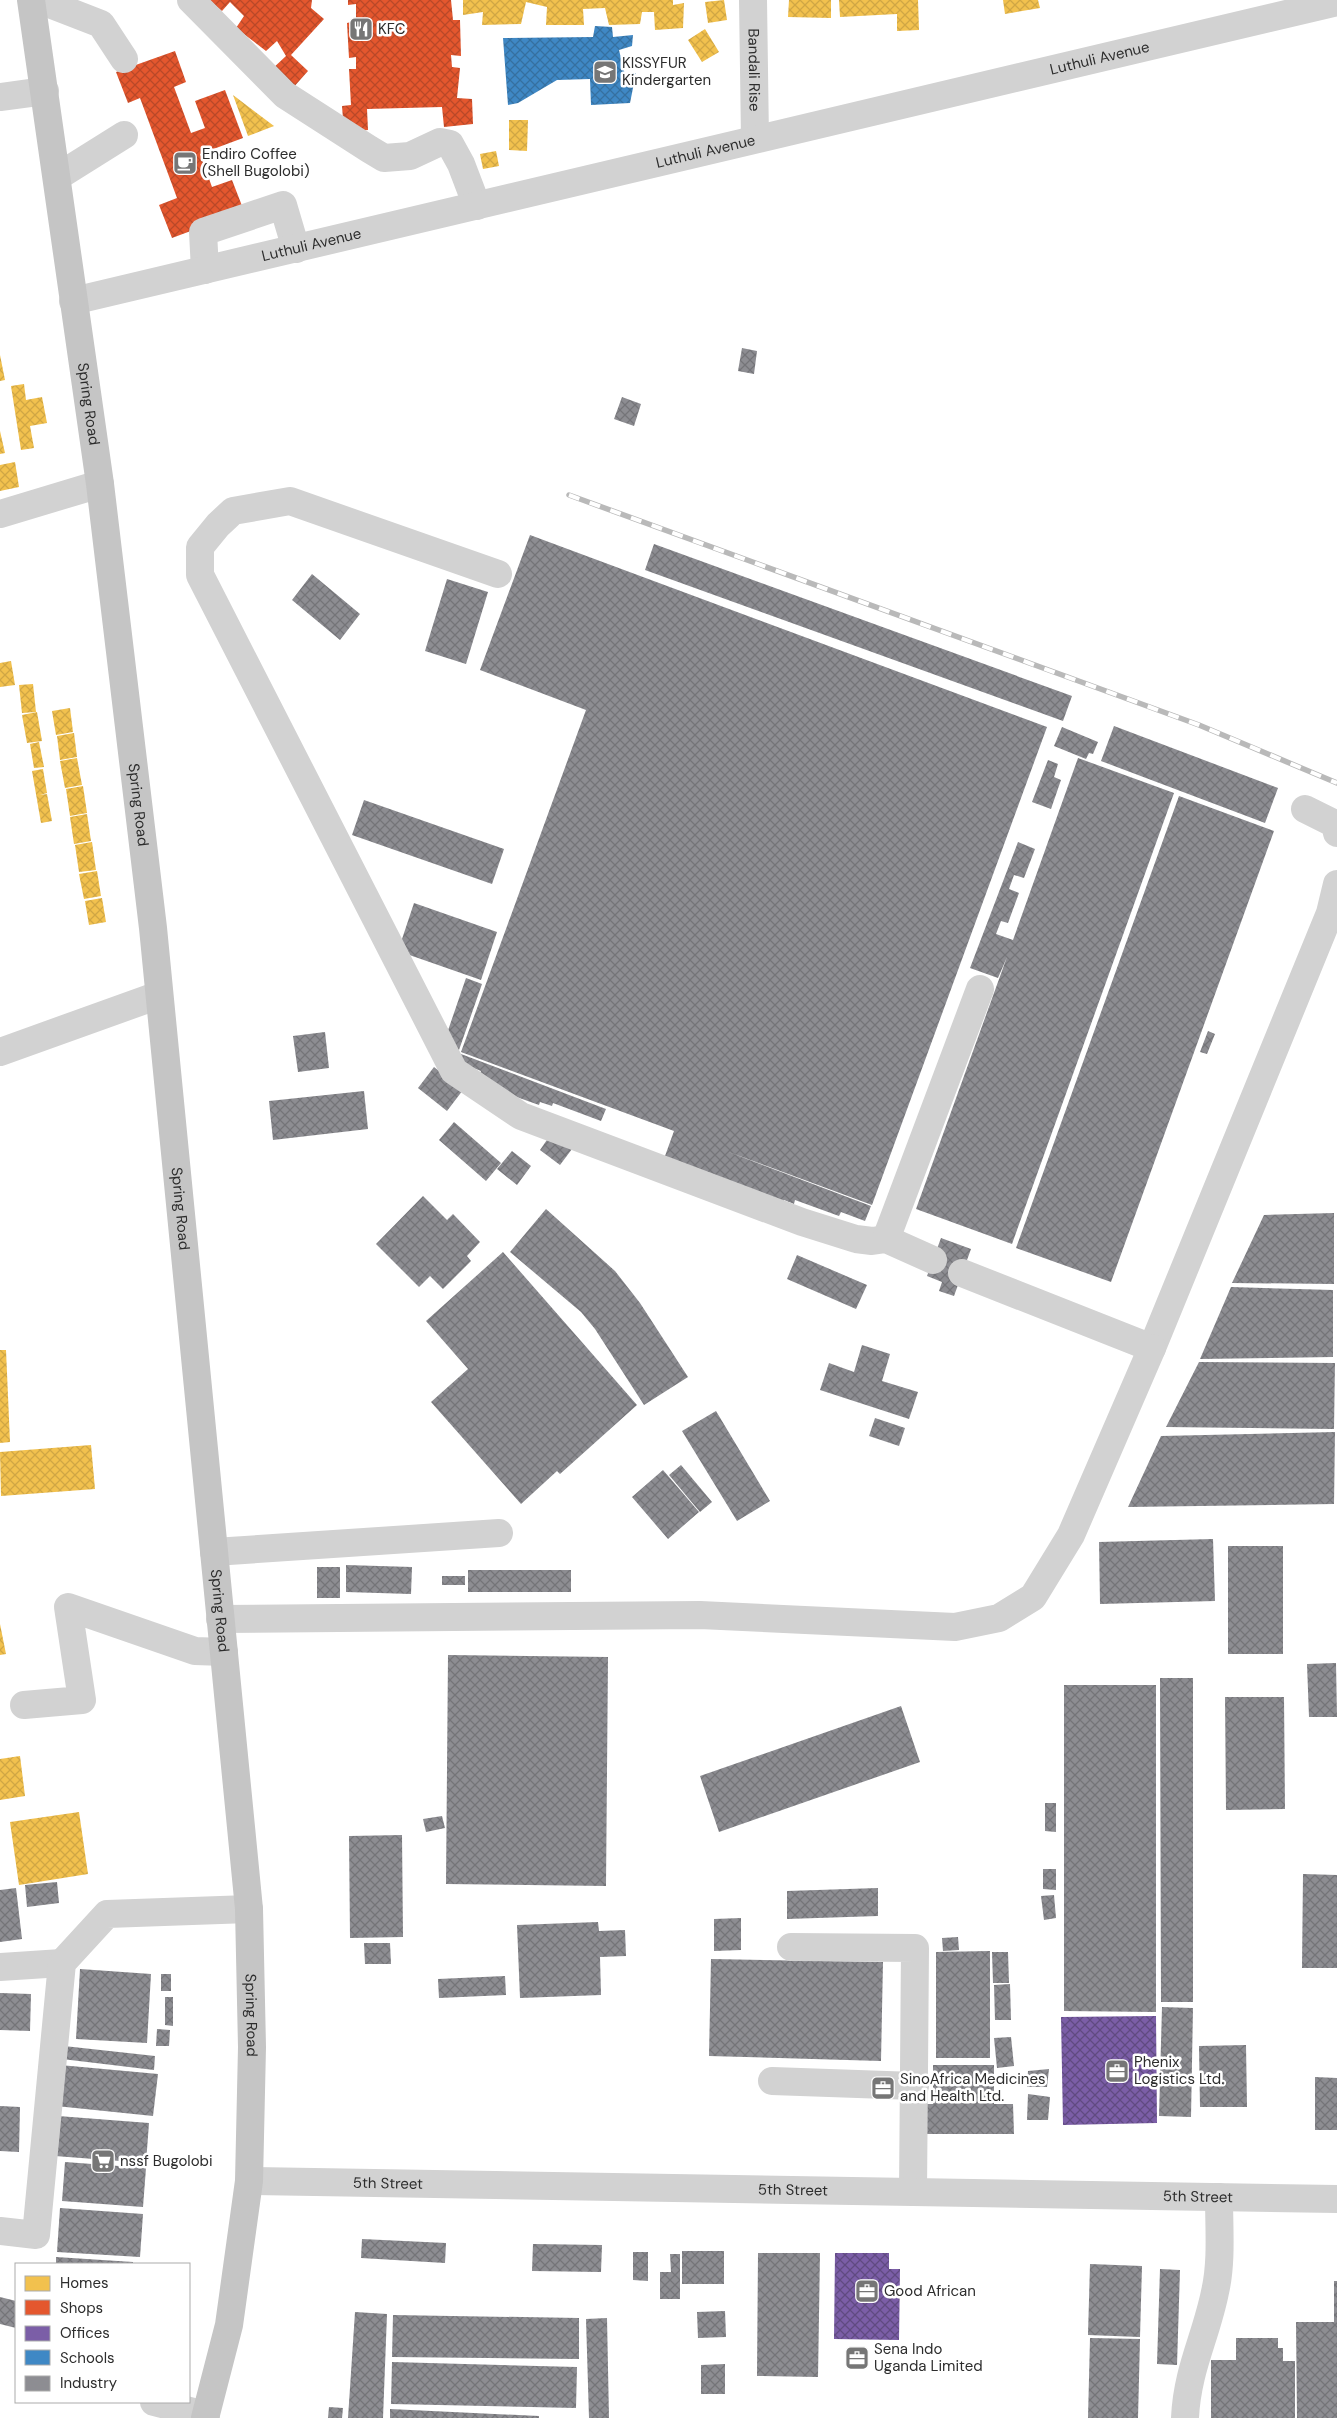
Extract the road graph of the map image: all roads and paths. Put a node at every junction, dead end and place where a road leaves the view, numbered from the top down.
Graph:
1 (31, 0) edge
2 (39, 0) edge
3 (190, 0) edge
4 (753, 0) edge
5 (1337, 2) edge
6 (1255, 10) edge
7 (124, 59) dead end
8 (45, 91) junction
9 (0, 97) edge
10 (124, 135) dead end
11 (755, 139) junction
12 (56, 177) junction
13 (477, 206) junction
14 (296, 249) junction
15 (205, 270) junction
16 (73, 301) junction
17 (100, 484) junction
18 (0, 514) edge
19 (498, 574) dead end
20 (1305, 809) dead end
21 (1337, 833) edge
22 (1337, 884) edge
23 (980, 989) dead end
24 (159, 995) junction
25 (0, 1052) edge
26 (886, 1240) junction
27 (933, 1260) dead end
28 (962, 1273) dead end
29 (1152, 1348) junction
30 (500, 1533) dead end
31 (214, 1552) junction
32 (220, 1619) junction
33 (224, 1652) junction
34 (24, 1705) dead end
35 (249, 1909) junction
36 (792, 1947) dead end
37 (62, 1963) junction
38 (0, 1967) edge
39 (772, 2081) dead end
40 (915, 2086) junction
41 (249, 2182) junction
42 (913, 2192) junction
43 (1219, 2197) junction
44 (1337, 2199) edge
45 (0, 2231) edge
46 (157, 2403) edge
47 (205, 2417) edge
48 (1185, 2418) edge

1 - 8 main road, Spring Road
2 - 7 street
3 - 13 street
4 - 11 street, Bandali Rise
5 - 6 street, Luthuli Avenue
6 - 11 street, Luthuli Avenue
8 - 9 street
8 - 12 main road, Spring Road
10 - 12 street
11 - 13 street, Luthuli Avenue
12 - 16 main road, Spring Road
13 - 14 street, Luthuli Avenue
14 - 15 street, Luthuli Avenue
14 - 15 street
15 - 16 street, Luthuli Avenue
16 - 17 main road, Spring Road
17 - 18 street
17 - 24 main road, Spring Road
19 - 26 street
20 - 21 street
22 - 29 street
23 - 26 street
24 - 25 street
24 - 31 main road, Spring Road
26 - 27 street
28 - 29 street
29 - 32 street
30 - 31 street
31 - 32 main road, Spring Road
32 - 33 main road, Spring Road
33 - 34 street
33 - 35 main road, Spring Road
35 - 37 street
35 - 41 main road, Spring Road
36 - 40 street
37 - 38 street
37 - 45 street
39 - 40 street
40 - 42 street
41 - 42 street, 5th Street
41 - 47 main road, Spring Road
42 - 43 street, 5th Street
43 - 44 street, 5th Street
43 - 48 street
46 - 47 street

